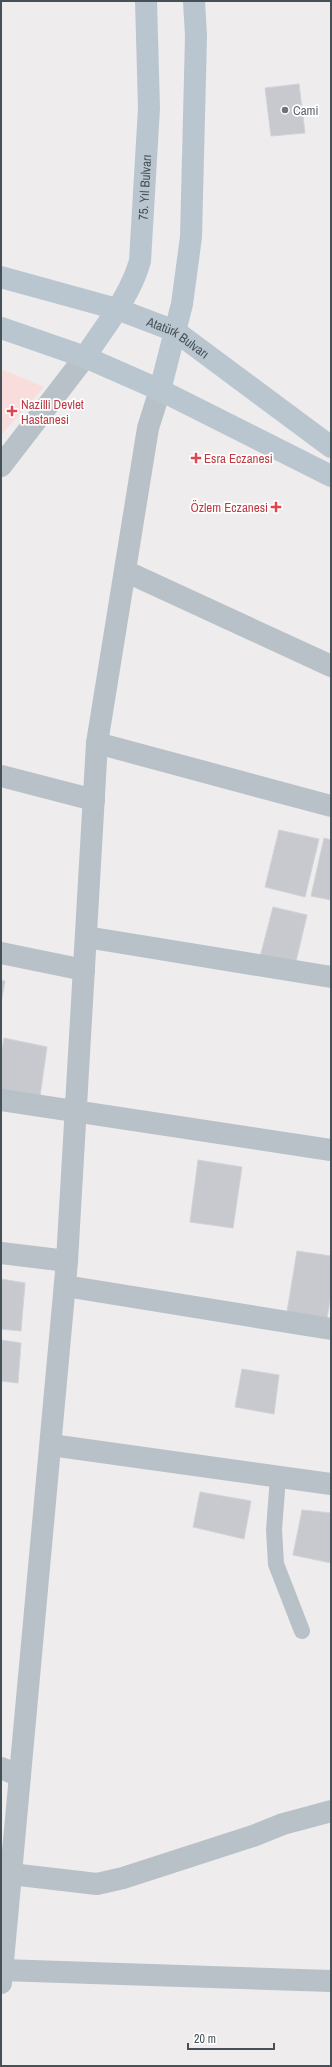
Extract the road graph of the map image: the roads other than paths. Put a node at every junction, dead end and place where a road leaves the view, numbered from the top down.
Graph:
1 (146, 1) edge
2 (194, 1) edge
3 (1, 277) edge
4 (117, 309) junction
5 (1, 328) edge
6 (175, 331) junction
7 (85, 357) junction
8 (160, 390) junction
9 (331, 447) edge
10 (1, 466) edge
11 (331, 476) edge
12 (125, 571) junction
13 (331, 666) edge
14 (97, 743) junction
15 (1, 776) edge
16 (94, 800) junction
17 (331, 806) edge
18 (86, 938) junction
19 (1, 953) edge
20 (84, 970) junction
21 (331, 977) edge
22 (1, 1100) edge
23 (76, 1111) junction
24 (331, 1150) edge
25 (1, 1253) edge
26 (67, 1261) junction
27 (65, 1286) junction
28 (331, 1329) edge
29 (51, 1445) junction
30 (278, 1477) junction
31 (331, 1484) edge
32 (302, 1631) dead end
33 (10, 1772) edge
34 (331, 1811) edge
35 (11, 1874) junction
36 (2, 1977) edge
37 (331, 1981) edge

1 - 4 main road, 75. Yıl Bulvarı
2 - 6 main road
3 - 4 main road, Atatürk Bulvarı
4 - 6 main road, Atatürk Bulvarı
4 - 7 main road, 75. Yıl Bulvarı
5 - 7 main road
6 - 8 main road
6 - 9 main road, Atatürk Bulvarı
7 - 8 main road
7 - 10 street
8 - 11 main road
8 - 12 street
12 - 13 street
12 - 14 street
14 - 16 street
14 - 17 street
15 - 16 street
16 - 18 street
18 - 20 street
18 - 21 street
19 - 20 street
20 - 23 street
22 - 23 street
23 - 24 street
23 - 26 street
25 - 26 street
26 - 27 street
27 - 28 street
27 - 29 street
29 - 30 street
29 - 33 street
30 - 31 street
30 - 32 lane
33 - 35 street
34 - 35 street
35 - 36 street
36 - 37 street

